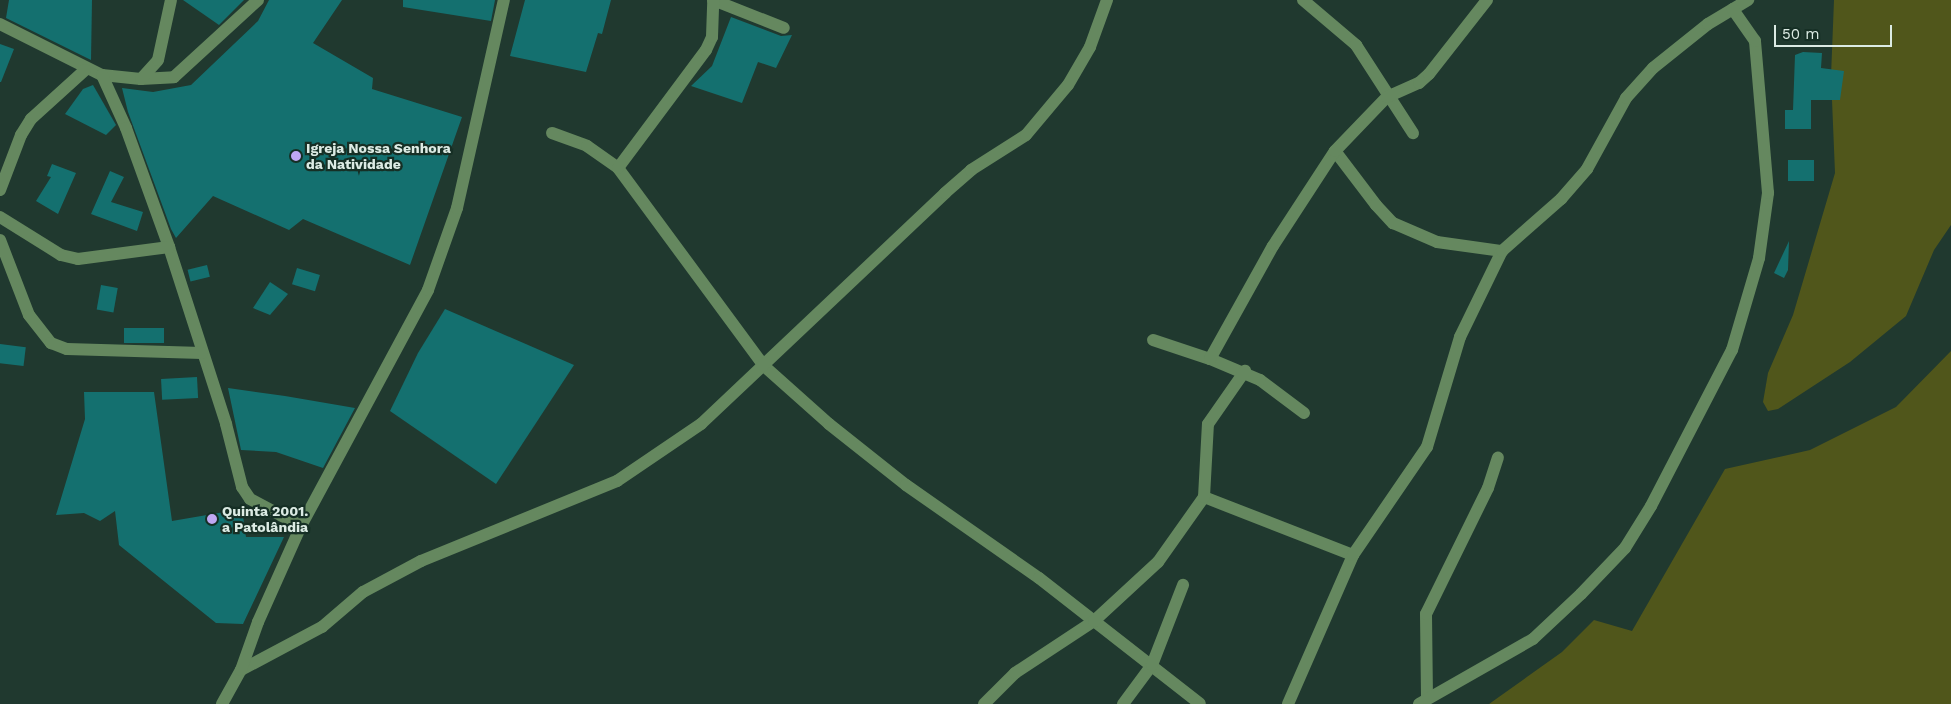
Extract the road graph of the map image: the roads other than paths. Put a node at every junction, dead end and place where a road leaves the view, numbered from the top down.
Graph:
1 (171, 0) edge
2 (258, 0) edge
3 (504, 0) edge
4 (713, 0) edge
5 (1107, 0) edge
6 (1303, 0) edge
7 (1487, 0) edge
8 (1748, 0) edge
9 (1733, 9) junction
10 (0, 24) edge
11 (784, 28) dead end
12 (85, 70) junction
13 (102, 75) junction
14 (141, 80) junction
15 (1387, 97) junction
16 (552, 133) dead end
17 (1413, 133) dead end
18 (1335, 151) junction
19 (618, 168) junction
20 (0, 190) edge
21 (0, 217) edge
22 (0, 240) edge
23 (169, 247) junction
24 (1502, 251) junction
25 (1153, 340) dead end
26 (202, 352) junction
27 (1210, 359) junction
28 (764, 366) junction
29 (1245, 371) junction
30 (1304, 413) dead end
31 (1498, 458) dead end
32 (1204, 497) junction
33 (301, 526) junction
34 (1353, 555) junction
35 (1183, 585) dead end
36 (1094, 621) junction
37 (1152, 665) junction
38 (242, 670) junction
39 (1423, 701) edge
40 (222, 704) edge
41 (984, 704) edge
42 (1123, 704) edge
43 (1200, 704) edge
44 (1288, 704) edge

1 - 14 street
2 - 14 street
3 - 33 street
4 - 11 street
4 - 19 street
5 - 28 street
6 - 15 street
7 - 15 street
8 - 9 street
9 - 24 street
9 - 39 street
10 - 12 street
12 - 13 street
12 - 20 street
13 - 14 street
13 - 23 street
15 - 17 street
15 - 18 street
16 - 19 street
18 - 24 street
18 - 27 street
19 - 28 street
21 - 23 street
22 - 26 street
23 - 26 street
24 - 34 street
25 - 27 street
26 - 33 street
27 - 29 street
28 - 36 street
28 - 38 street
29 - 30 street
29 - 32 street
31 - 39 street
32 - 34 street
32 - 36 street
33 - 38 street
34 - 44 street
35 - 37 street
36 - 37 street
36 - 41 street
37 - 42 street
37 - 43 street
38 - 40 street

